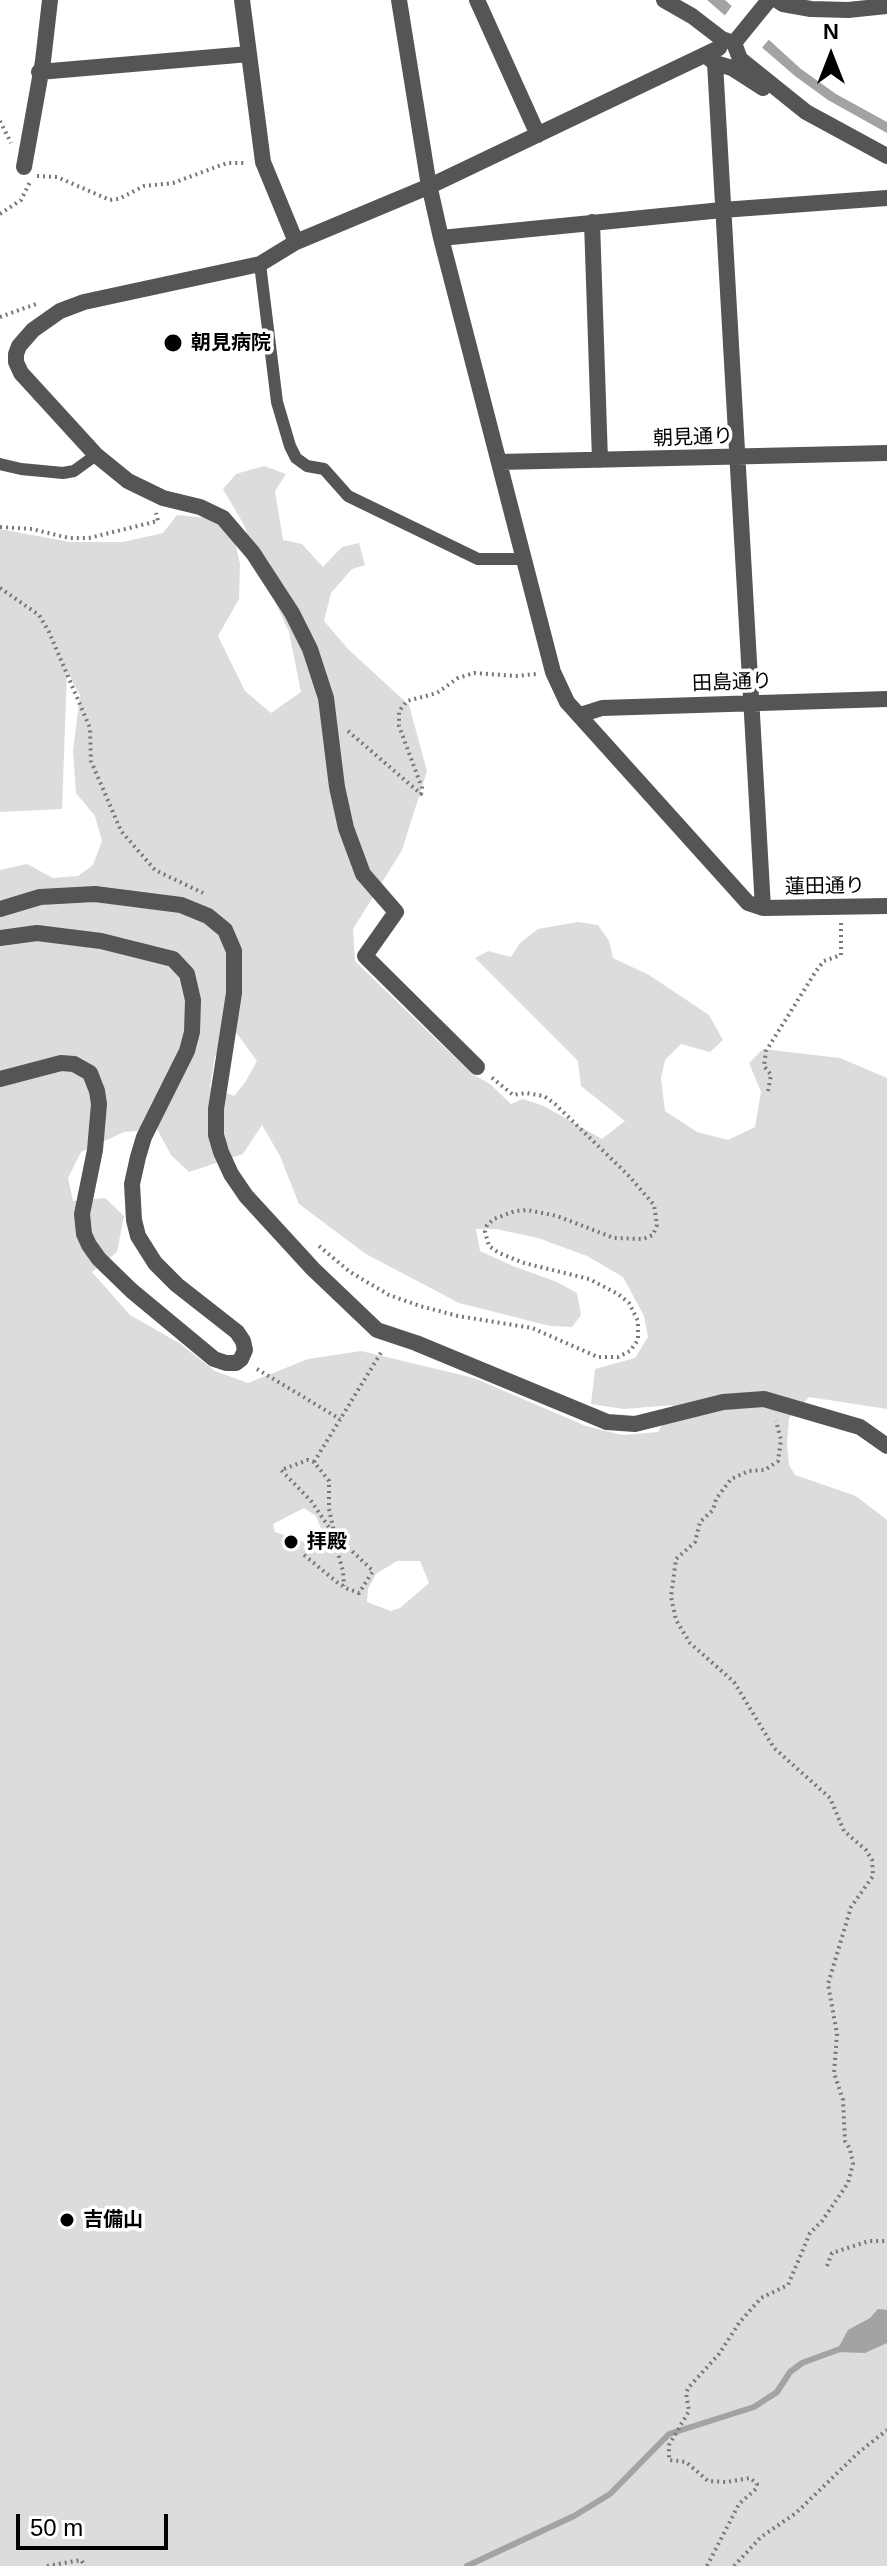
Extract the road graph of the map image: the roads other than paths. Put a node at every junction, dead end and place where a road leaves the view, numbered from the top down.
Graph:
1 (50, 0) edge
2 (242, 0) edge
3 (399, 0) edge
4 (477, 0) edge
5 (664, 0) edge
6 (769, 3) edge
7 (886, 6) edge
8 (719, 50) junction
9 (249, 54) junction
10 (39, 72) junction
11 (806, 112) junction
12 (538, 135) junction
13 (887, 156) edge
14 (24, 167) road end
15 (430, 186) junction
16 (887, 198) edge
17 (722, 210) junction
18 (592, 222) junction
19 (441, 238) junction
20 (296, 242) junction
21 (260, 264) junction
22 (887, 453) edge
23 (96, 455) junction
24 (736, 456) junction
25 (600, 460) junction
26 (499, 462) junction
27 (0, 464) edge
28 (524, 559) junction
29 (887, 699) edge
30 (752, 703) junction
31 (580, 715) junction
32 (887, 906) edge
33 (763, 908) junction
34 (0, 909) edge
35 (0, 938) edge
36 (477, 1067) road end
37 (0, 1079) edge
38 (887, 1446) edge

1 - 10 street
2 - 9 street
3 - 15 street
4 - 12 street
5 - 8 street
6 - 7 street
6 - 8 street
8 - 11 street
8 - 11 street
8 - 12 street
8 - 17 street
9 - 10 street
9 - 20 street
10 - 14 street
11 - 13 street
12 - 15 street
15 - 19 street
15 - 20 street
16 - 17 street
17 - 18 street
17 - 24 street
18 - 19 street
18 - 25 street
19 - 26 street
20 - 21 street
21 - 23 street
21 - 28 lane
22 - 24 street, 朝見通り
23 - 27 lane
23 - 36 street
24 - 25 street, 朝見通り
24 - 30 street
25 - 26 street, 朝見通り
26 - 28 street
28 - 31 street
29 - 30 street, 田島通り
30 - 31 street, 田島通り
30 - 33 street
31 - 33 street
32 - 33 street, 蓮田通り
34 - 38 street
35 - 37 street

